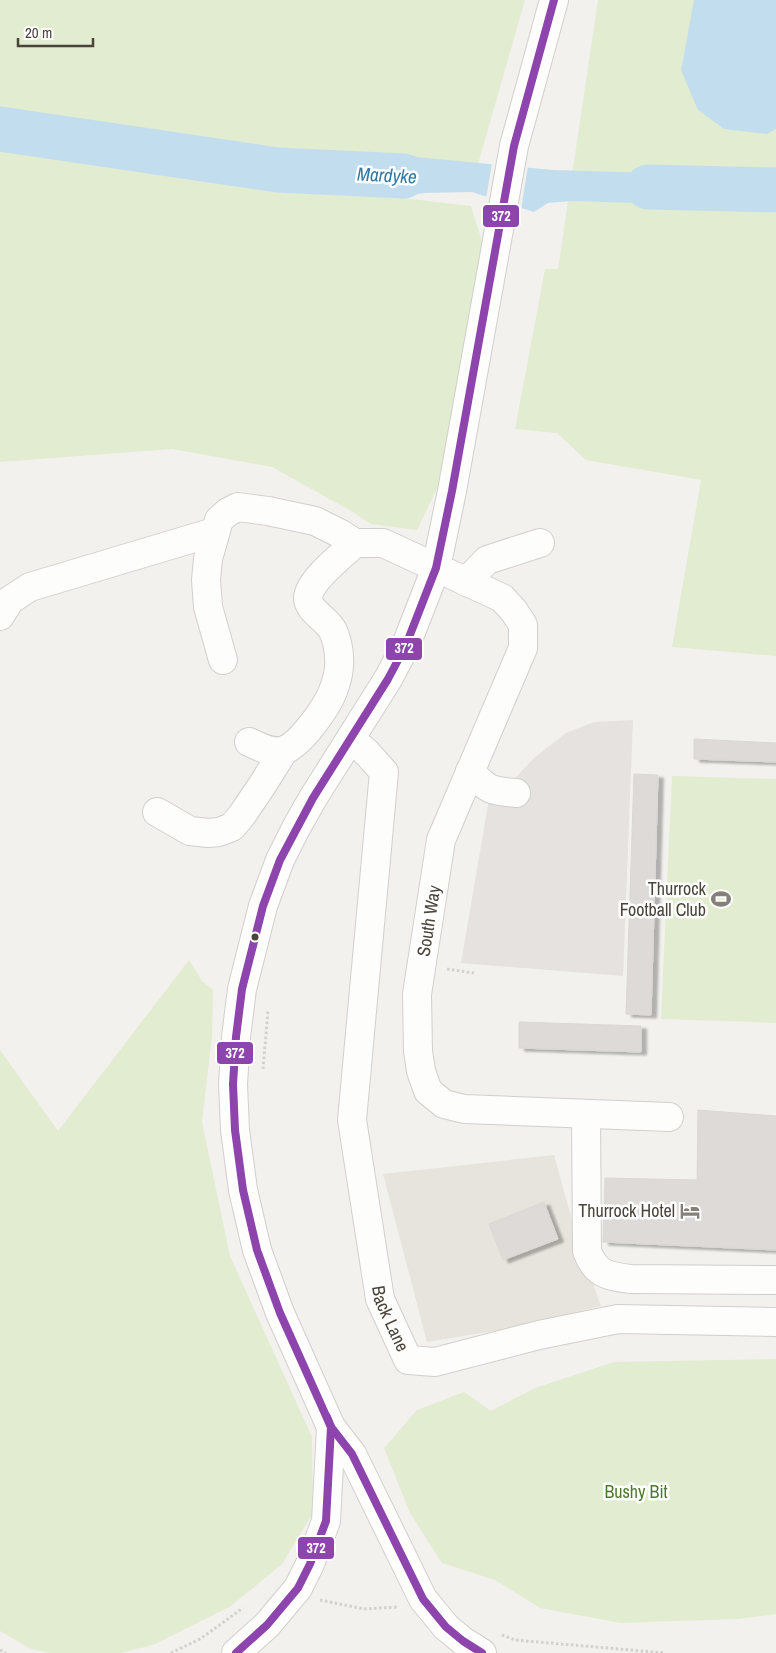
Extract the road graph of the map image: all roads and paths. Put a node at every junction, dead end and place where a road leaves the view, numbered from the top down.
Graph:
1 (554, 0) edge
2 (214, 532) junction
3 (355, 543) junction
4 (540, 543) dead end
5 (436, 568) junction
6 (466, 582) junction
7 (0, 616) edge
8 (223, 660) dead end
9 (351, 739) junction
10 (249, 742) dead end
11 (284, 750) junction
12 (470, 771) junction
13 (516, 793) dead end
14 (157, 812) dead end
15 (586, 1114) junction
16 (669, 1118) dead end
17 (776, 1280) edge
18 (776, 1322) edge
19 (332, 1427) junction
20 (317, 1599) dead end
21 (246, 1606) dead end
22 (404, 1607) dead end
23 (491, 1644) edge
24 (0, 1650) edge
25 (6, 1653) edge
26 (171, 1653) edge
27 (236, 1653) edge
28 (665, 1653) edge

1 - 5 street
2 - 3 street
2 - 7 street
2 - 8 street
3 - 5 street, South Way
3 - 11 street
4 - 6 street
5 - 6 street, South Way
5 - 9 street
6 - 12 street, South Way
9 - 18 street, Back Lane
9 - 19 street
10 - 11 street
11 - 14 street
12 - 13 street
12 - 15 street, South Way
15 - 16 street, South Way
15 - 17 street
19 - 23 street
19 - 27 street
20 - 22 path
21 - 26 path
23 - 28 path
24 - 25 path

